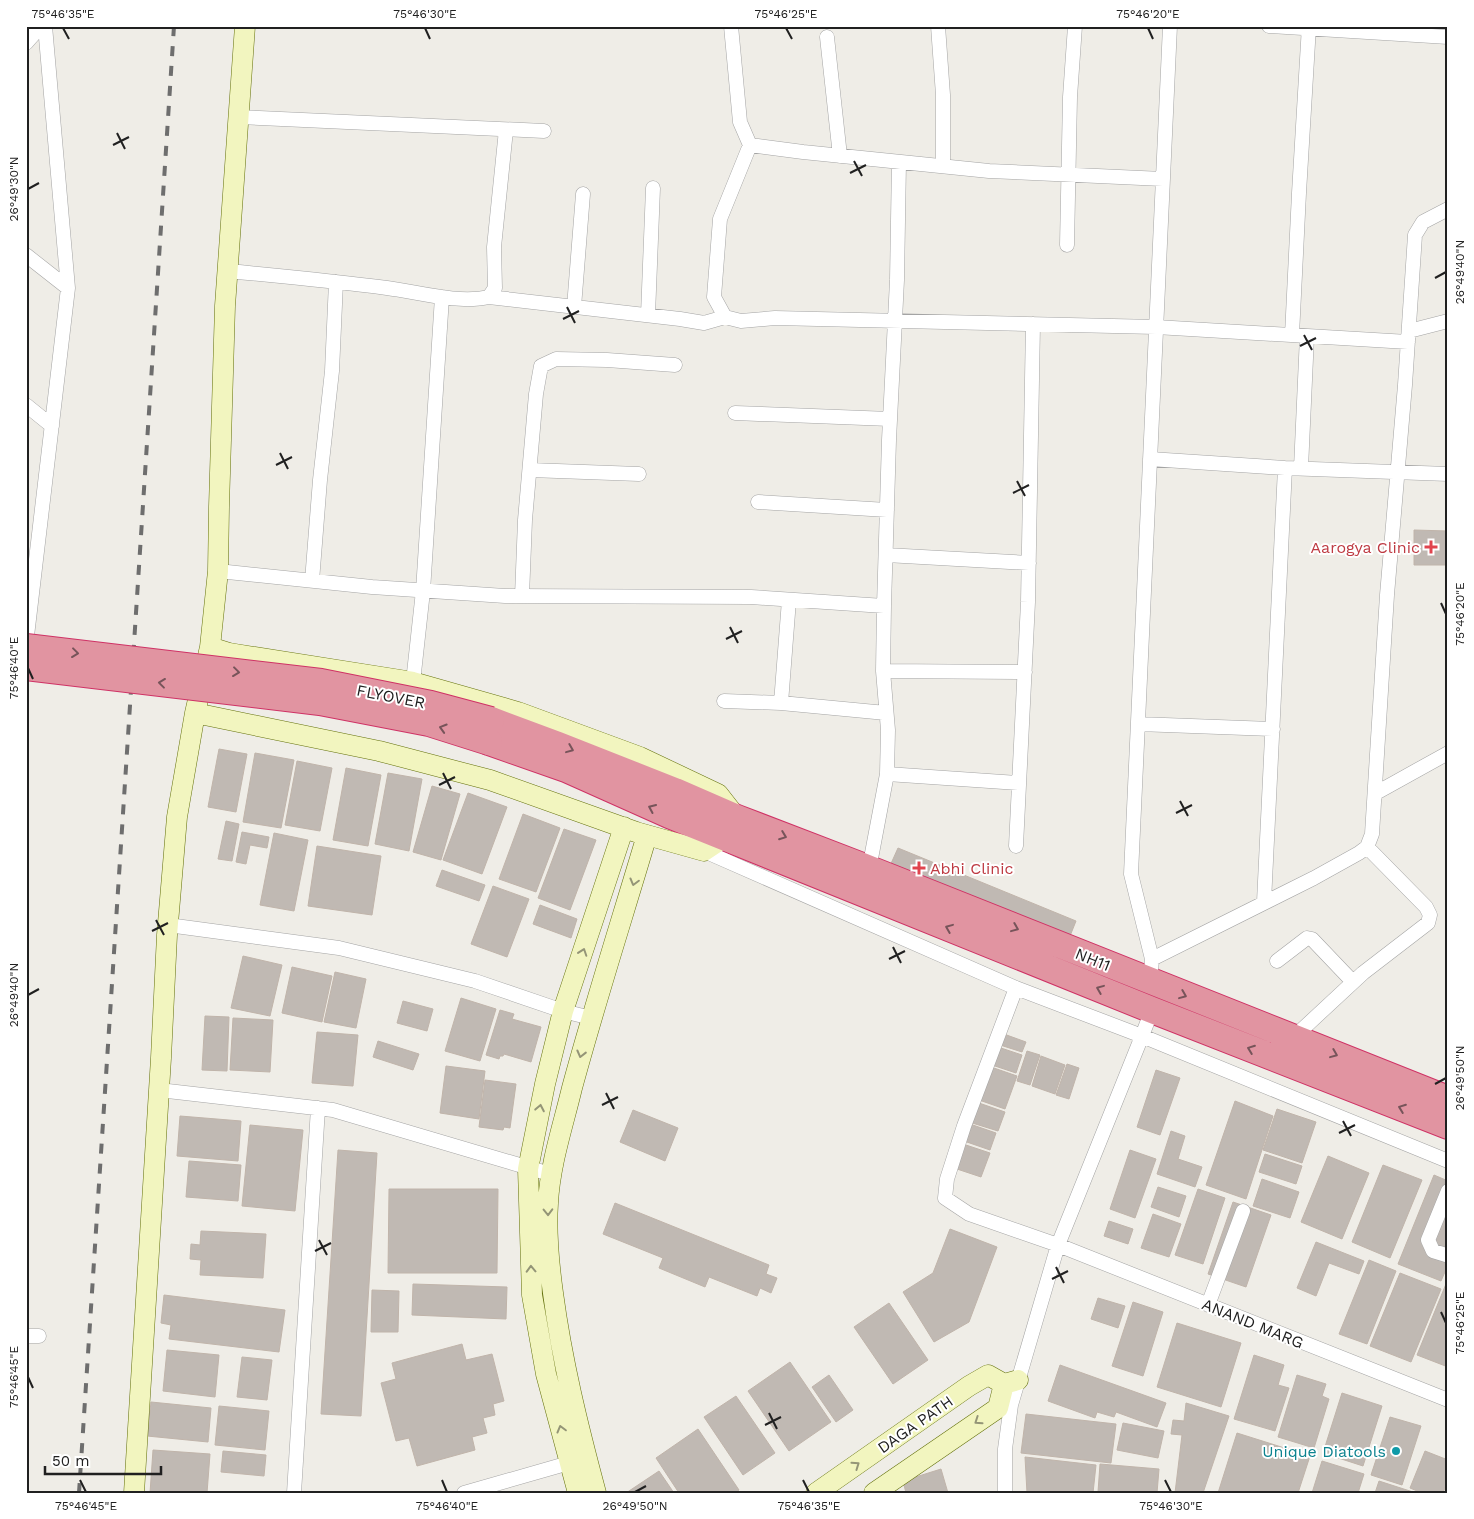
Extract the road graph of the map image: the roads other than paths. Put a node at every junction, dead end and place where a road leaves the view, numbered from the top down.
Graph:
1 (41, 26) edge
2 (45, 26) edge
3 (246, 26) edge
4 (731, 26) edge
5 (938, 26) edge
6 (1075, 26) edge
7 (1170, 26) edge
8 (1269, 26) edge
9 (1309, 27) edge
10 (1419, 31) edge
11 (827, 37) dead end
12 (1448, 37) edge
13 (26, 43) edge
14 (238, 117) junction
15 (506, 130) junction
16 (544, 131) dead end
17 (750, 145) junction
18 (840, 156) junction
19 (899, 162) junction
20 (943, 166) junction
21 (1069, 174) junction
22 (1163, 179) junction
23 (653, 188) dead end
24 (583, 194) dead end
25 (1448, 209) edge
26 (1067, 245) dead end
27 (26, 256) edge
28 (228, 271) junction
29 (336, 282) junction
30 (68, 288) junction
31 (442, 297) junction
32 (489, 297) junction
33 (574, 306) junction
34 (648, 315) junction
35 (726, 317) junction
36 (895, 320) junction
37 (1448, 321) edge
38 (1033, 324) junction
39 (1156, 327) junction
40 (1292, 335) junction
41 (1307, 336) junction
42 (1409, 336) junction
43 (675, 365) dead end
44 (26, 405) edge
45 (735, 413) dead end
46 (890, 419) junction
47 (52, 426) junction
48 (1150, 459) junction
49 (1285, 468) junction
50 (1301, 468) junction
51 (530, 470) junction
52 (1397, 472) junction
53 (639, 474) dead end
54 (1448, 474) edge
55 (758, 502) dead end
56 (887, 510) junction
57 (32, 548) edge
58 (886, 555) junction
59 (1029, 563) junction
60 (218, 571) junction
61 (312, 580) junction
62 (423, 591) junction
63 (522, 596) junction
64 (789, 600) junction
65 (884, 606) junction
66 (26, 641) edge
67 (210, 647) junction
68 (26, 667) edge
69 (883, 671) junction
70 (1025, 672) junction
71 (413, 682) junction
72 (724, 701) dead end
73 (781, 703) junction
74 (195, 713) junction
75 (886, 713) junction
76 (1138, 724) junction
77 (1273, 729) junction
78 (490, 731) junction
79 (1448, 753) edge
80 (887, 774) junction
81 (1019, 783) junction
82 (1376, 793) junction
83 (624, 827) junction
84 (647, 835) junction
85 (722, 835) junction
86 (1016, 846) dead end
87 (1366, 847) junction
88 (869, 869) junction
89 (1264, 902) junction
90 (168, 925) junction
91 (1277, 961) dead end
92 (1151, 970) junction
93 (1353, 982) junction
94 (1016, 988) junction
95 (1152, 1010) junction
96 (563, 1011) junction
97 (590, 1018) junction
98 (1142, 1036) junction
99 (1293, 1038) junction
100 (159, 1090) junction
101 (1448, 1100) edge
102 (318, 1108) junction
103 (1448, 1126) edge
104 (1448, 1161) edge
105 (528, 1169) junction
106 (550, 1174) junction
107 (1448, 1191) edge
108 (1243, 1211) dead end
109 (1058, 1245) junction
110 (1448, 1254) edge
111 (1208, 1305) junction
112 (1011, 1382) junction
113 (1448, 1400) edge
114 (578, 1460) junction
115 (134, 1493) edge
116 (294, 1493) edge
117 (464, 1493) edge
118 (578, 1493) edge
119 (596, 1493) edge
120 (816, 1493) edge
121 (874, 1493) edge
122 (1005, 1493) edge

1 - 13 street
2 - 30 street
3 - 14 street
4 - 17 street
5 - 20 street
6 - 21 street
7 - 22 street
8 - 9 street
9 - 10 street
9 - 40 street
10 - 12 street
11 - 18 street
14 - 15 street
14 - 28 street
15 - 16 street
15 - 32 street
17 - 18 street
17 - 35 street
18 - 19 street
19 - 20 street
19 - 36 street
20 - 21 street
21 - 22 street
21 - 26 street
22 - 39 street
23 - 34 street
24 - 33 street
25 - 42 street
27 - 30 street
28 - 29 street
28 - 60 street
29 - 31 street
29 - 61 street
30 - 47 street
31 - 32 street
31 - 62 street
32 - 33 street
33 - 34 street
34 - 35 street
35 - 36 street
36 - 38 street
36 - 46 street
37 - 42 street
38 - 39 street
38 - 59 street
39 - 40 street
39 - 48 street
40 - 41 street
41 - 42 street
41 - 50 street
42 - 52 street
43 - 51 street
44 - 47 street
45 - 46 street
46 - 56 street
47 - 57 street
48 - 49 street
48 - 76 street
49 - 50 street
49 - 77 street
50 - 52 street
51 - 53 street
51 - 63 street
52 - 54 street
52 - 82 street
55 - 56 street
56 - 58 street
57 - 66 street
58 - 59 street
58 - 65 street
59 - 70 street
60 - 61 street
60 - 67 street
61 - 62 street
62 - 63 street
62 - 71 street
63 - 64 street
64 - 65 street
64 - 73 street
65 - 69 street
66 -> 78 highway, FLYOVER, bridge
67 - 71 street
67 - 74 street
78 -> 68 highway, FLYOVER, bridge
69 - 70 street
69 - 75 street
70 - 81 street
71 - 85 street
72 - 73 street
73 - 75 street
74 - 83 street
74 - 90 street
75 - 80 street
76 - 77 street
76 - 92 street
77 - 89 street
78 - 85 highway, FLYOVER
79 - 82 street
80 - 81 street
80 - 88 street
81 - 86 street
82 - 87 street
83 - 84 street
96 -> 83 street
84 - 85 street
84 -> 97 street
85 -> 88 highway, NH11
85 - 94 street
95 -> 85 highway
87 - 89 street
87 - 93 street
88 -> 92 highway, NH11
89 - 92 street
90 - 96 street
90 - 100 street
91 - 93 street
92 - 95 street
92 -> 99 highway, NH11
93 - 99 street
94 - 98 street
94 - 109 street, ANAND MARG
95 - 98 street
103 -> 95 highway
96 - 97 street
105 -> 96 street
97 -> 106 street
98 - 104 street
98 - 109 street
99 -> 101 highway, NH11
100 - 102 street
100 - 115 street
102 - 105 street
102 - 116 street
105 - 106 street
114 -> 105 street
106 -> 114 street
107 - 110 street
108 - 111 street
109 - 111 street, ANAND MARG
109 - 112 street
111 - 113 street, ANAND MARG
120 -> 112 street, DAGA PATH
112 -> 121 street
112 - 122 street
114 - 117 street
114 - 118 street
114 - 119 street

